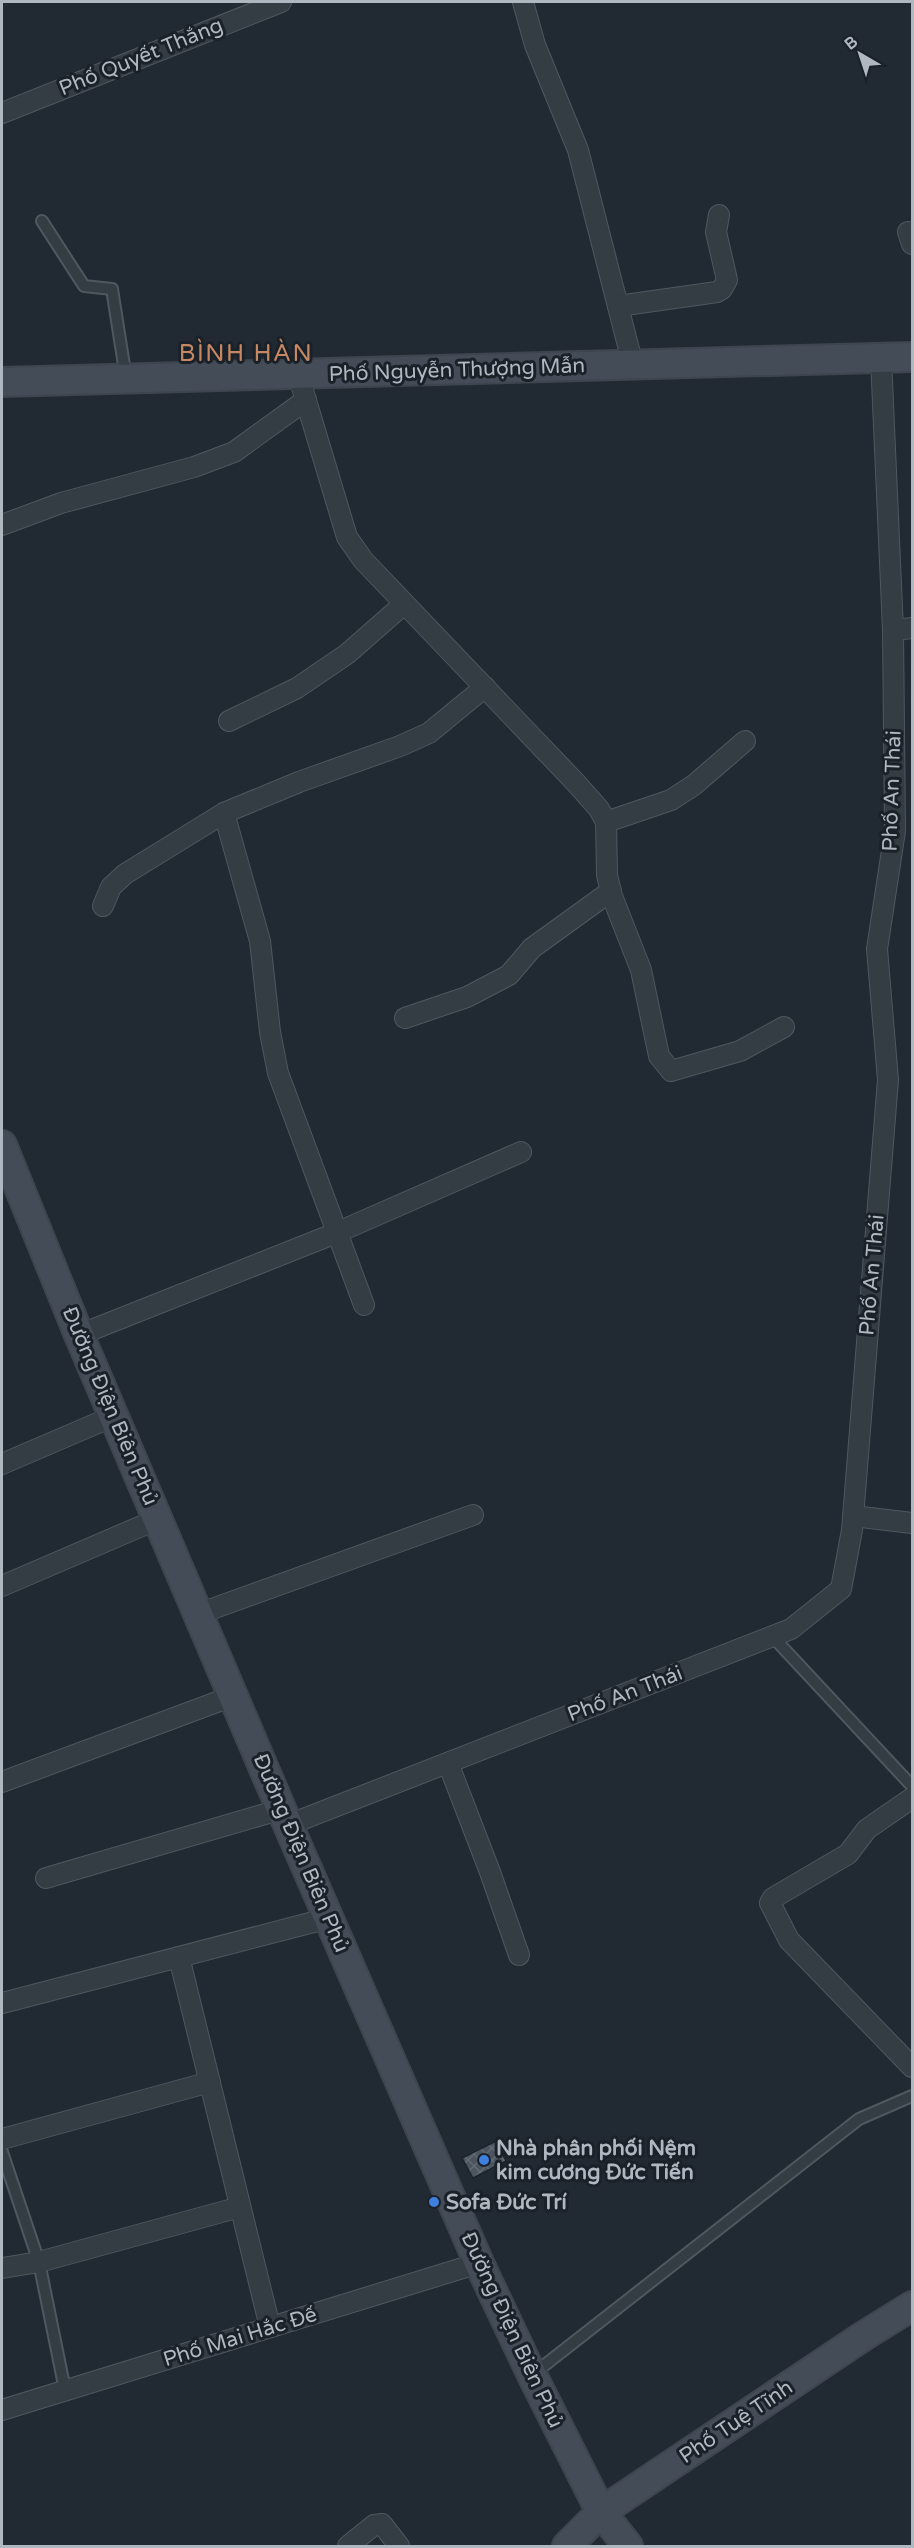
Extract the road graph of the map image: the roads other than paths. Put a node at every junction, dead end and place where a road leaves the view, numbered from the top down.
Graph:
1 (281, 2) edge
2 (523, 2) edge
3 (2, 113) edge
4 (719, 215) dead end
5 (42, 221) dead end
6 (618, 306) junction
7 (912, 357) edge
8 (881, 358) junction
9 (633, 365) junction
10 (126, 378) junction
11 (2, 382) edge
12 (302, 387) junction
13 (2, 525) edge
14 (404, 604) junction
15 (903, 629) edge
16 (485, 687) junction
17 (228, 721) dead end
18 (745, 741) dead end
19 (224, 813) junction
20 (606, 822) junction
21 (611, 891) junction
22 (104, 906) dead end
23 (405, 1018) dead end
24 (784, 1027) dead end
25 (3, 1151) edge
26 (521, 1152) dead end
27 (336, 1233) junction
28 (364, 1305) dead end
29 (79, 1335) junction
30 (114, 1416) junction
31 (2, 1464) edge
32 (473, 1515) dead end
33 (853, 1516) junction
34 (158, 1519) junction
35 (912, 1523) edge
36 (2, 1586) edge
37 (198, 1614) junction
38 (772, 1636) junction
39 (234, 1696) junction
40 (448, 1762) junction
41 (2, 1782) edge
42 (912, 1786) edge
43 (912, 1798) edge
44 (285, 1817) junction
45 (46, 1878) dead end
46 (328, 1918) junction
47 (519, 1955) dead end
48 (179, 1957) junction
49 (2, 2003) edge
50 (912, 2067) edge
51 (210, 2082) junction
52 (912, 2096) edge
53 (2, 2139) edge
54 (2, 2152) edge
55 (240, 2207) junction
56 (39, 2262) junction
57 (479, 2263) junction
58 (2, 2268) edge
59 (912, 2306) edge
60 (270, 2327) junction
61 (532, 2375) junction
62 (65, 2390) junction
63 (2, 2410) edge
64 (601, 2512) junction
65 (348, 2547) edge
66 (399, 2547) edge
67 (567, 2547) edge
68 (628, 2547) edge

1 - 3 street, Phố Quyết Thắng
2 - 6 street
4 - 6 street
5 - 10 lane
6 - 9 street
7 - 8 main road, Phố Nguyễn Thượng Mẫn
8 - 9 main road, Phố Nguyễn Thượng Mẫn
8 - 15 street, Phố An Thái
9 - 12 main road, Phố Nguyễn Thượng Mẫn
10 - 11 main road, Phố Nguyễn Thượng Mẫn
10 - 12 main road, Phố Nguyễn Thượng Mẫn
12 - 13 street
12 - 14 street
14 - 16 street
14 - 17 street
15 - 33 street, Phố An Thái
16 - 19 street
16 - 20 street
18 - 20 street
19 - 22 street
19 - 27 street
20 - 21 street
21 - 23 street
21 - 24 street
25 - 29 main road, Đường Điện Biên Phủ
26 - 27 street
27 - 28 street
27 - 29 street
29 - 30 main road, Đường Điện Biên Phủ
30 - 31 street
30 - 34 main road, Đường Điện Biên Phủ
32 - 37 street
33 - 35 street
33 - 38 street, Phố An Thái
34 - 36 street
34 - 37 main road, Đường Điện Biên Phủ
37 - 39 main road, Đường Điện Biên Phủ
38 - 40 street, Phố An Thái
38 - 42 lane
39 - 41 street
39 - 44 main road, Đường Điện Biên Phủ
40 - 44 street, Phố An Thái
40 - 47 street
43 - 50 street
44 - 45 street, Phố An Thái
44 - 46 main road, Đường Điện Biên Phủ
46 - 48 street
46 - 57 main road, Đường Điện Biên Phủ
48 - 49 street
48 - 51 street
51 - 53 street
51 - 55 street
52 - 61 lane
54 - 56 lane
55 - 56 street
55 - 60 street
56 - 58 street
56 - 62 lane
57 - 60 street, Phố Mai Hắc Đế
57 - 61 main road, Đường Điện Biên Phủ
59 - 64 main road, Phố Tuệ Tĩnh
60 - 62 street, Phố Mai Hắc Đế
61 - 64 main road, Đường Điện Biên Phủ
62 - 63 street, Phố Mai Hắc Đế
64 - 67 main road, Phố Tuệ Tĩnh
64 - 68 main road, Đường Điện Biên Phủ
65 - 66 street

